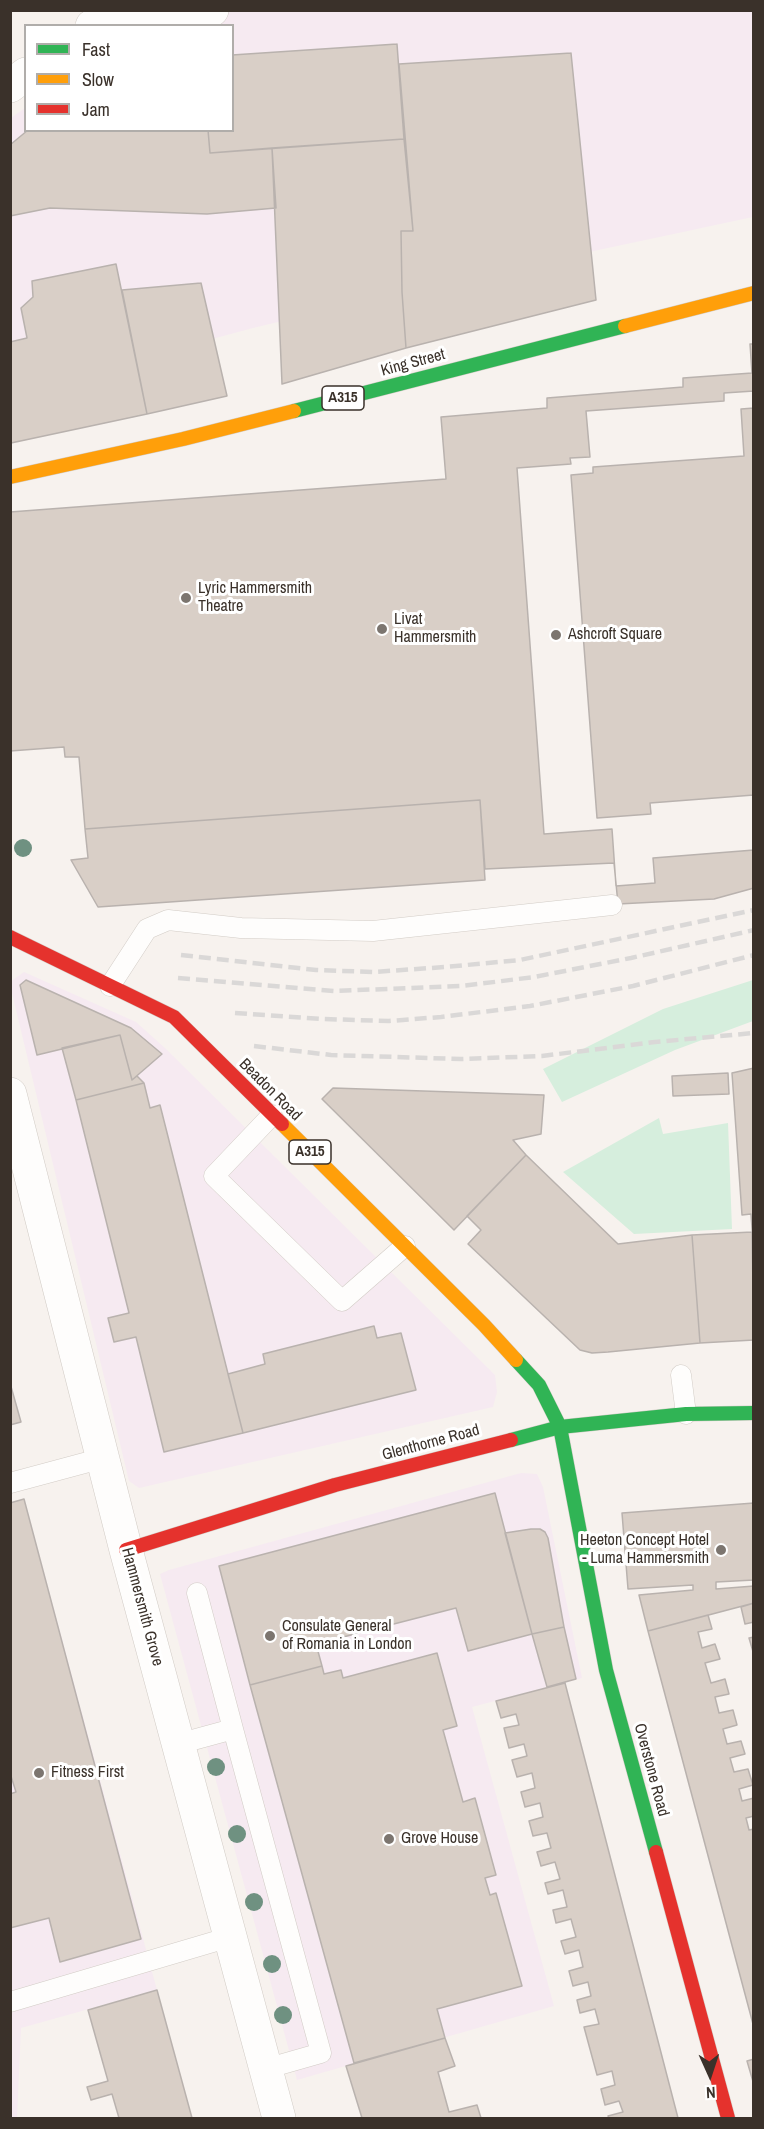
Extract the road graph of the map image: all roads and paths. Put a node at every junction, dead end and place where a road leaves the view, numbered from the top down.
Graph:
1 (212, 10) edge
2 (98, 24) edge
3 (24, 76) edge
4 (10, 86) edge
5 (753, 293) edge
6 (10, 477) edge
7 (612, 905) dead end
8 (10, 937) edge
9 (110, 986) junction
10 (10, 1094) edge
11 (272, 1115) junction
12 (405, 1246) junction
13 (681, 1375) dead end
14 (753, 1413) edge
15 (686, 1414) junction
16 (560, 1427) junction
17 (103, 1458) junction
18 (10, 1483) edge
19 (126, 1550) junction
20 (197, 1593) dead end
21 (233, 1729) junction
22 (178, 1744) junction
23 (230, 1937) junction
24 (10, 2002) edge
25 (265, 2069) junction
26 (279, 2118) edge
27 (728, 2118) edge

1 - 2 street
3 - 4 street
5 - 6 main road, King Street / A315
7 - 9 lane
8 - 9 main road, Beadon Road / A315
9 - 11 main road, Beadon Road / A315
10 - 17 street, Hammersmith Grove
11 - 12 main road, Beadon Road / A315
11 - 12 lane
12 - 16 main road, Beadon Road / A315
13 - 15 lane
14 - 15 main road, Glenthorne Road
15 - 16 main road, Glenthorne Road
16 - 19 main road, Glenthorne Road
16 - 27 main road, Overstone Road
17 - 18 lane
17 - 19 street, Hammersmith Grove
19 - 22 street, Hammersmith Grove
20 - 21 lane
21 - 22 lane
21 - 25 lane
22 - 23 street, Hammersmith Grove
23 - 24 lane
23 - 25 street, Hammersmith Grove
25 - 26 street, Hammersmith Grove

